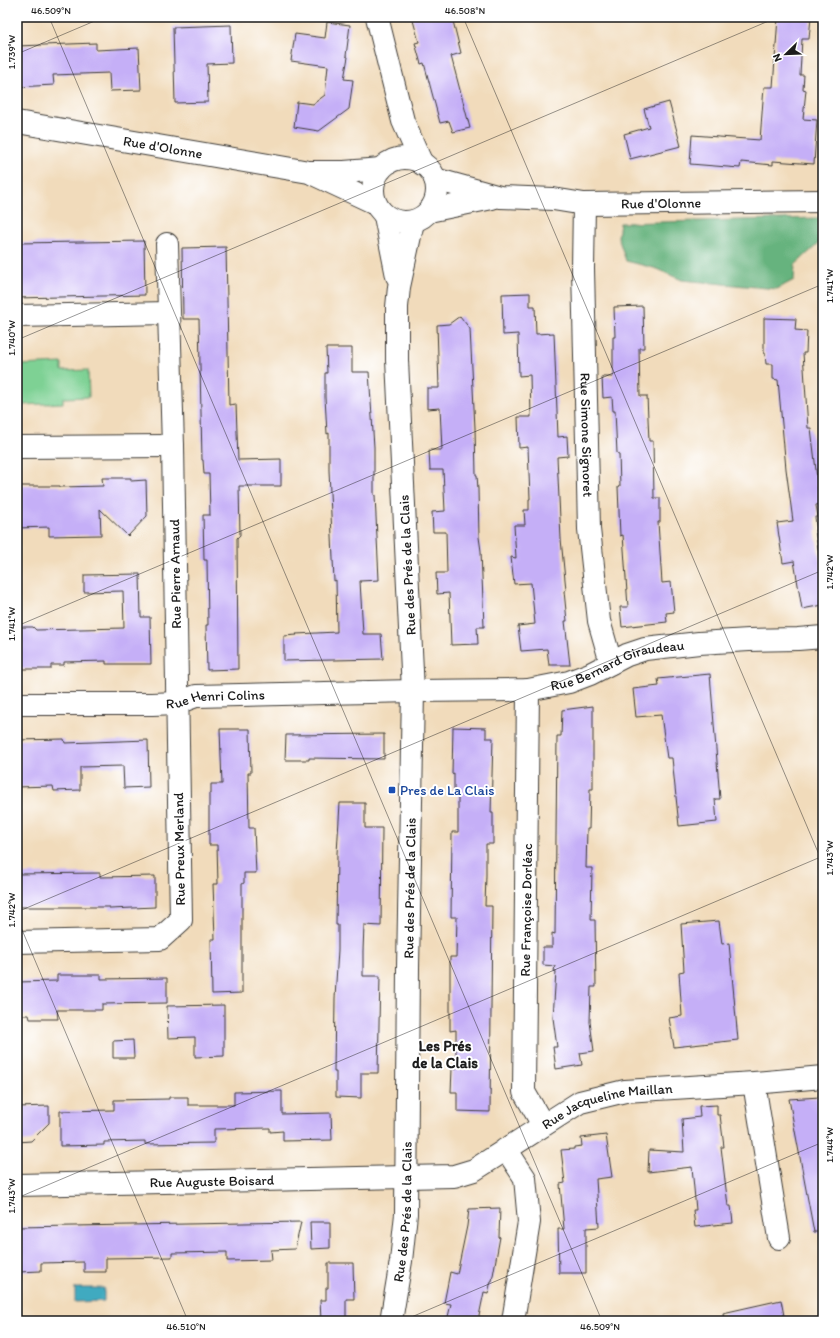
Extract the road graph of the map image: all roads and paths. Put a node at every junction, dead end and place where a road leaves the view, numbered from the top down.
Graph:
1 (377, 17) edge
2 (403, 121) junction
3 (17, 122) edge
4 (388, 164) junction
5 (428, 171) junction
6 (309, 172) junction
7 (500, 197) junction
8 (823, 201) edge
9 (584, 204) junction
10 (380, 210) junction
11 (421, 216) junction
12 (167, 244) dead end
13 (399, 287) junction
14 (169, 313) junction
15 (17, 316) edge
16 (173, 446) junction
17 (17, 447) edge
18 (823, 637) edge
19 (611, 663) junction
20 (528, 690) junction
21 (413, 691) junction
22 (177, 703) junction
23 (17, 704) edge
24 (17, 942) edge
25 (823, 1077) edge
26 (754, 1083) junction
27 (543, 1125) junction
28 (506, 1149) junction
29 (406, 1177) junction
30 (17, 1185) edge
31 (779, 1238) dead end
32 (391, 1321) edge
33 (513, 1321) edge

1 - 2 street
2 - 4 street
2 - 5 street
3 - 6 street, Rue d'Olonne
4 - 5 street, Rue d'Olonne
4 - 6 street, Rue d'Olonne
4 - 10 street
5 - 7 street, Rue d'Olonne
5 - 11 street
6 - 10 street, Rue d'Olonne
7 - 9 street, Rue d'Olonne
7 - 11 street, Rue d'Olonne
8 - 9 street, Rue d'Olonne
9 - 19 street, Rue Simone Signoret
10 - 11 street, Rue d'Olonne
10 - 13 street, Rue des Prés de la Clais
11 - 13 street, Rue des Prés de la Clais
12 - 14 street, Rue Pierre Arnaud
13 - 21 street, Rue des Prés de la Clais
14 - 15 street
14 - 16 street, Rue Pierre Arnaud
16 - 17 street
16 - 22 street, Rue Pierre Arnaud
18 - 19 street, Rue Bernard Giraudeau
19 - 20 street, Rue Bernard Giraudeau
20 - 21 street, Rue Bernard Giraudeau
20 - 27 street, Rue Françoise Dorléac
21 - 22 street, Rue Henri Colins
21 - 29 street, Rue des Prés de la Clais
22 - 23 street, Rue Henri Colins
22 - 24 street, Rue Preux Merland
25 - 26 street, Rue Jacqueline Maillan
26 - 27 street, Rue Jacqueline Maillan
26 - 31 street
27 - 28 street, Rue Jacqueline Maillan
28 - 29 street, Rue Jacqueline Maillan
28 - 33 street
29 - 30 street, Rue Auguste Boisard
29 - 32 street, Rue des Prés de la Clais

